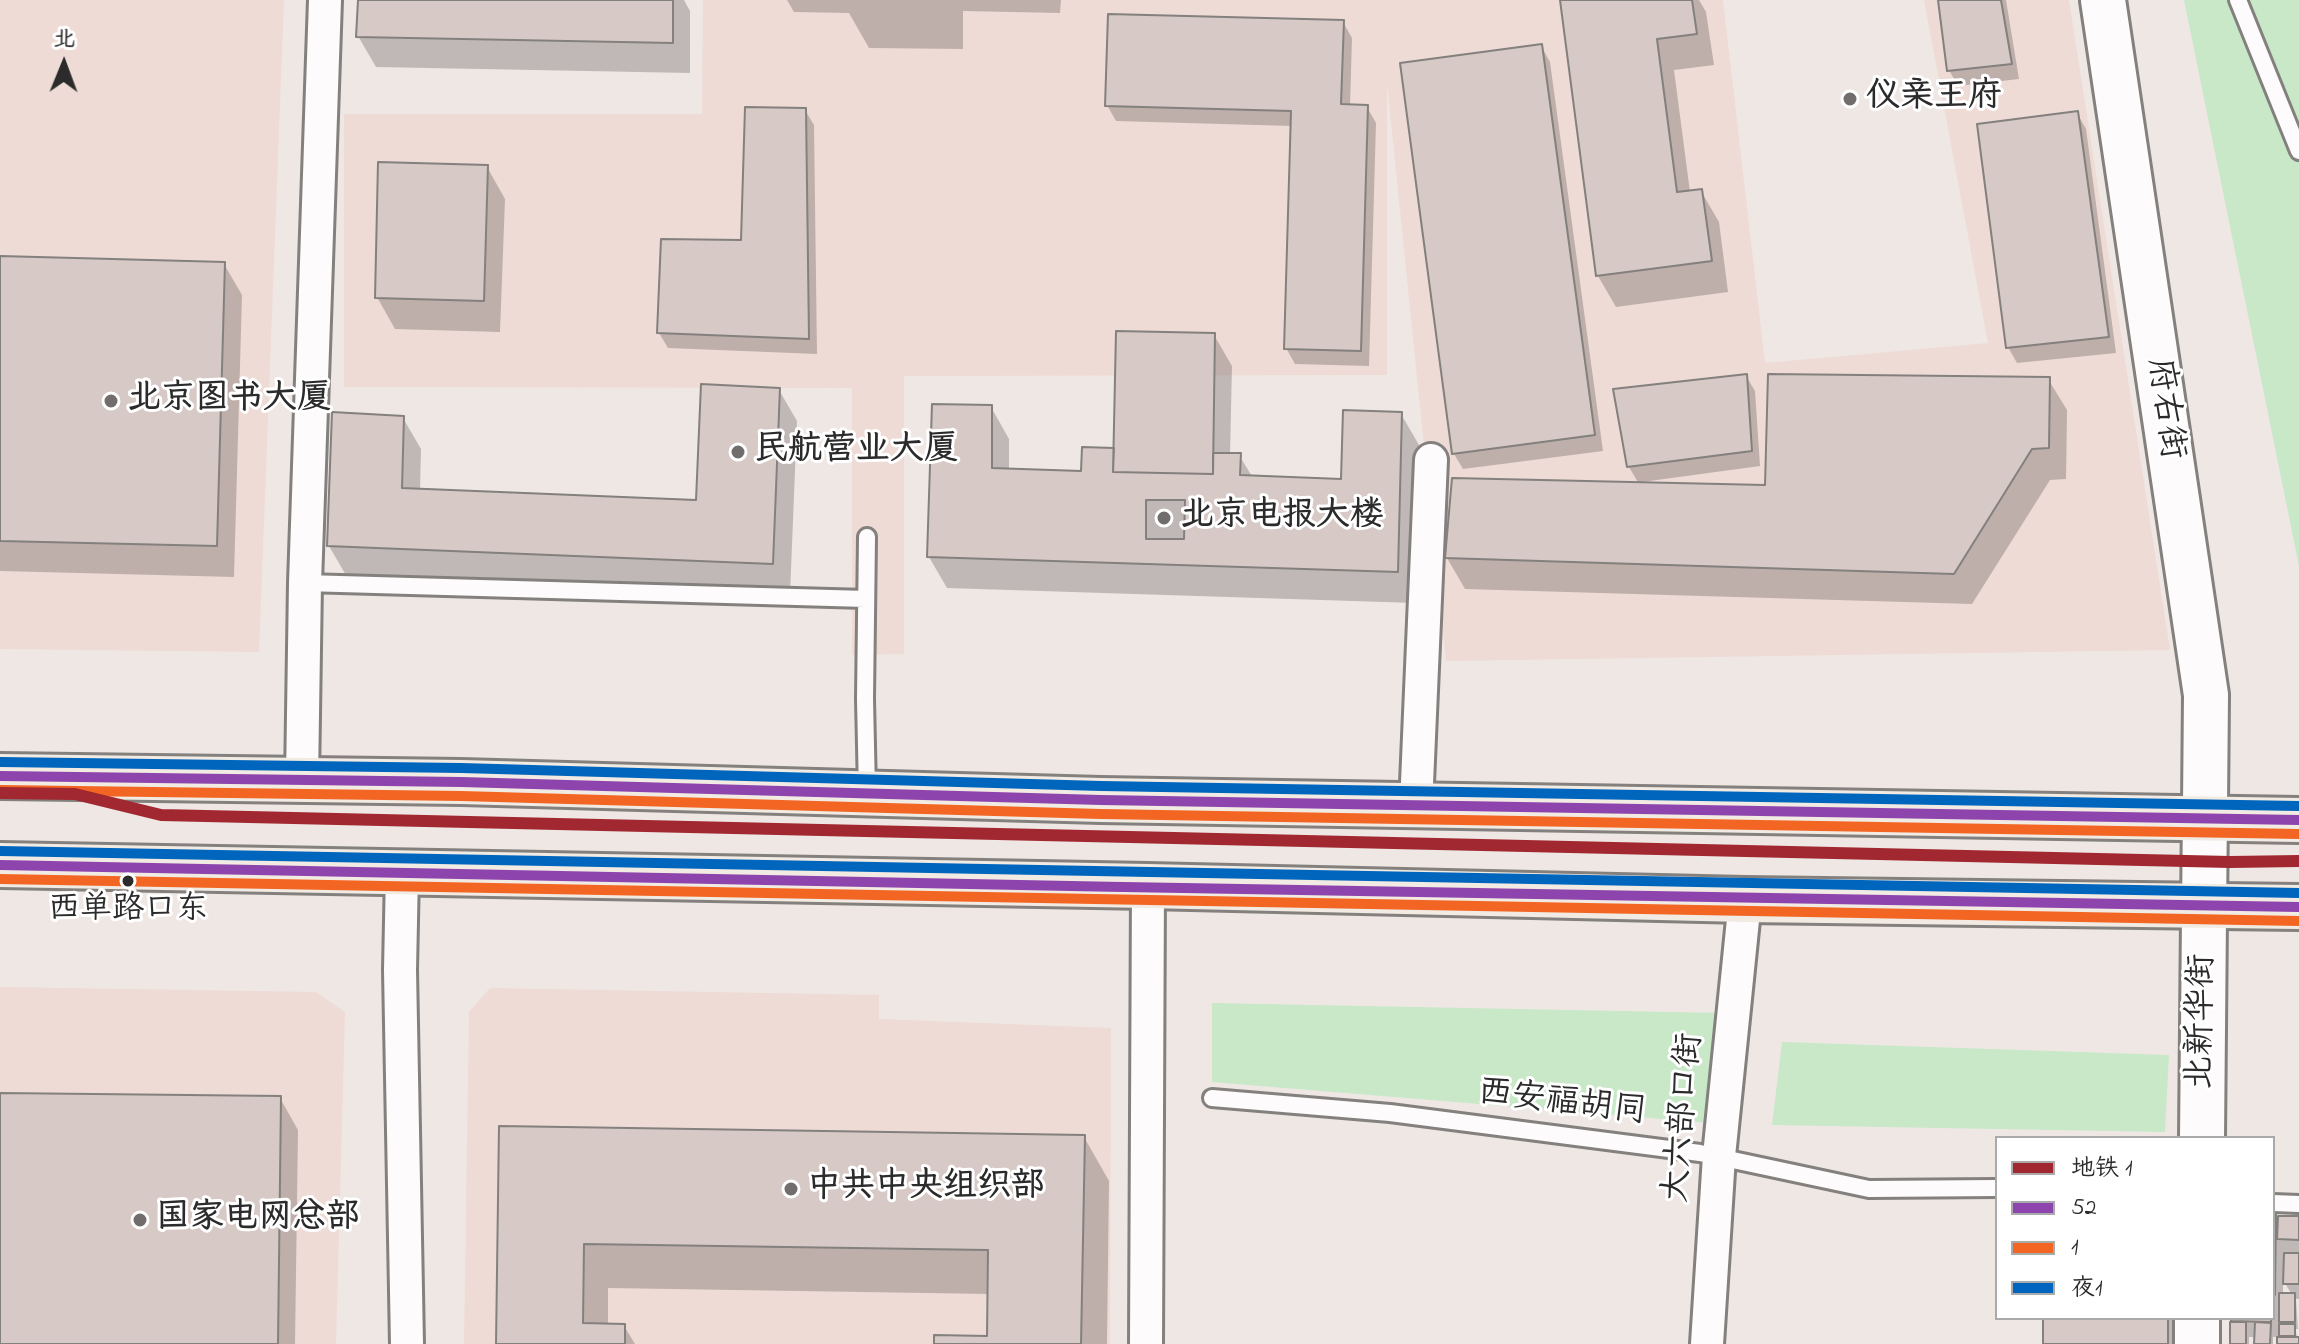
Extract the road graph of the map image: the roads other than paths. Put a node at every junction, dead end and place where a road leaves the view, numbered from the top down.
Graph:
1 (325, 0) edge
2 (2103, 0) edge
3 (2238, 0) edge
4 (2299, 151) edge
5 (1431, 460) dead end
6 (867, 537) dead end
7 (305, 583) junction
8 (866, 599) junction
9 (0, 776) edge
10 (302, 780) junction
11 (867, 793) junction
12 (1416, 806) junction
13 (2206, 820) junction
14 (2299, 820) edge
15 (0, 865) edge
16 (402, 872) junction
17 (1148, 886) junction
18 (1745, 900) junction
19 (2206, 906) junction
20 (2299, 907) edge
21 (1212, 1098) dead end
22 (2202, 1136) edge
23 (1719, 1156) junction
24 (1995, 1188) edge
25 (2275, 1203) edge
26 (2299, 1204) edge
27 (2197, 1320) edge
28 (407, 1344) edge
29 (1146, 1344) edge
30 (1707, 1344) edge
31 (2197, 1344) edge

1 - 7 street
2 - 13 main road, 府右街
3 - 4 lane
5 - 12 street
6 - 8 lane
7 - 8 lane
7 - 10 street
8 - 11 lane
9 - 10 highway
10 - 11 highway
11 - 12 highway
12 - 13 highway
13 - 14 highway
13 - 19 main road, 府右街
15 - 16 highway
16 - 17 highway
16 - 28 street
17 - 18 highway
17 - 29 street
18 - 19 highway
18 - 23 street, 大六部口街
19 - 20 highway
19 - 22 main road, 北新华街
21 - 23 lane, 西安福胡同
23 - 24 lane, 西安福胡同
23 - 30 street, 大六部口街
25 - 26 lane
27 - 31 main road

